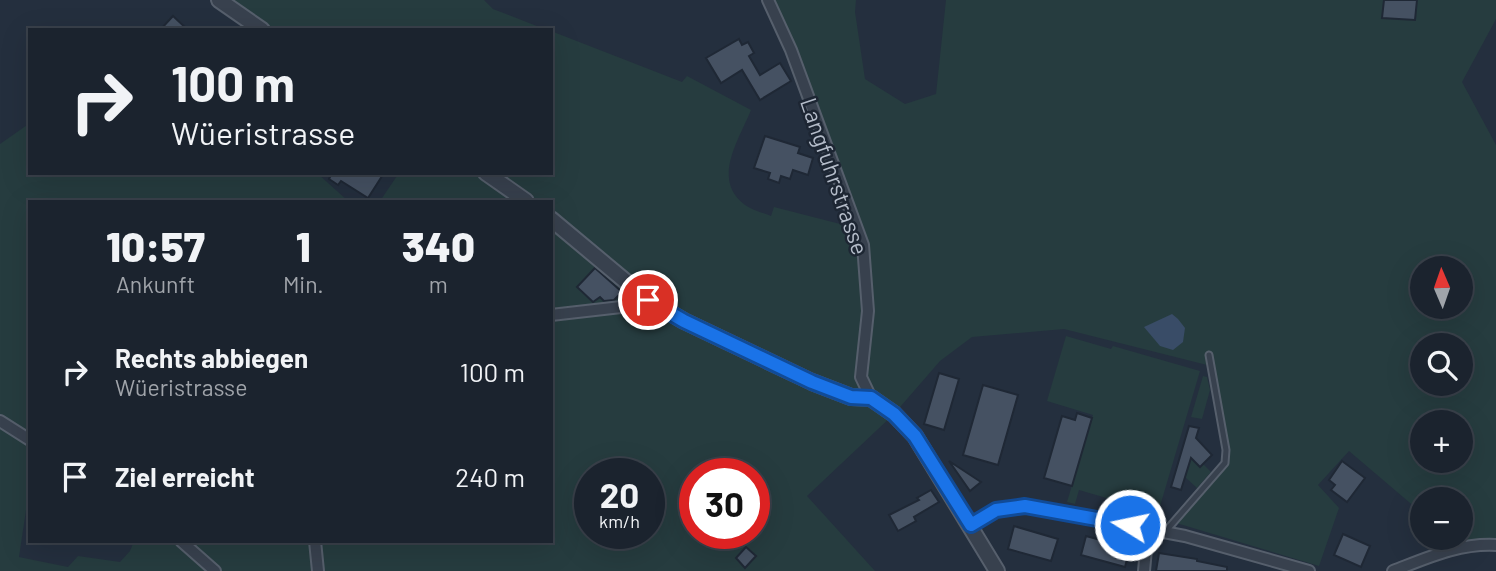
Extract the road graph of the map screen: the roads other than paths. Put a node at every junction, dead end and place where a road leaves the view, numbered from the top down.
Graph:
1 (219, 0) edge
2 (768, 0) edge
3 (259, 28) edge
4 (489, 175) edge
5 (525, 200) edge
6 (553, 221) edge
7 (648, 300) junction
8 (553, 315) edge
9 (1209, 355) dead end
10 (871, 398) junction
11 (0, 421) edge
12 (28, 439) edge
13 (971, 525) junction
14 (1148, 528) junction
15 (1164, 532) junction
16 (183, 543) edge
17 (315, 543) edge
18 (1496, 545) edge
19 (215, 571) edge
20 (318, 571) edge
21 (997, 571) edge
22 (1144, 571) edge
23 (1308, 571) edge
24 (1393, 571) edge

1 - 3 street
2 - 10 street, Langfuhrstrasse
4 - 5 street
6 - 7 street
7 - 8 street
7 - 10 street
9 - 15 lane
10 - 13 street
11 - 12 street
13 - 14 street
13 - 21 street
14 - 15 street
14 - 22 street
15 - 23 street
16 - 19 street
17 - 20 street
18 - 24 street

